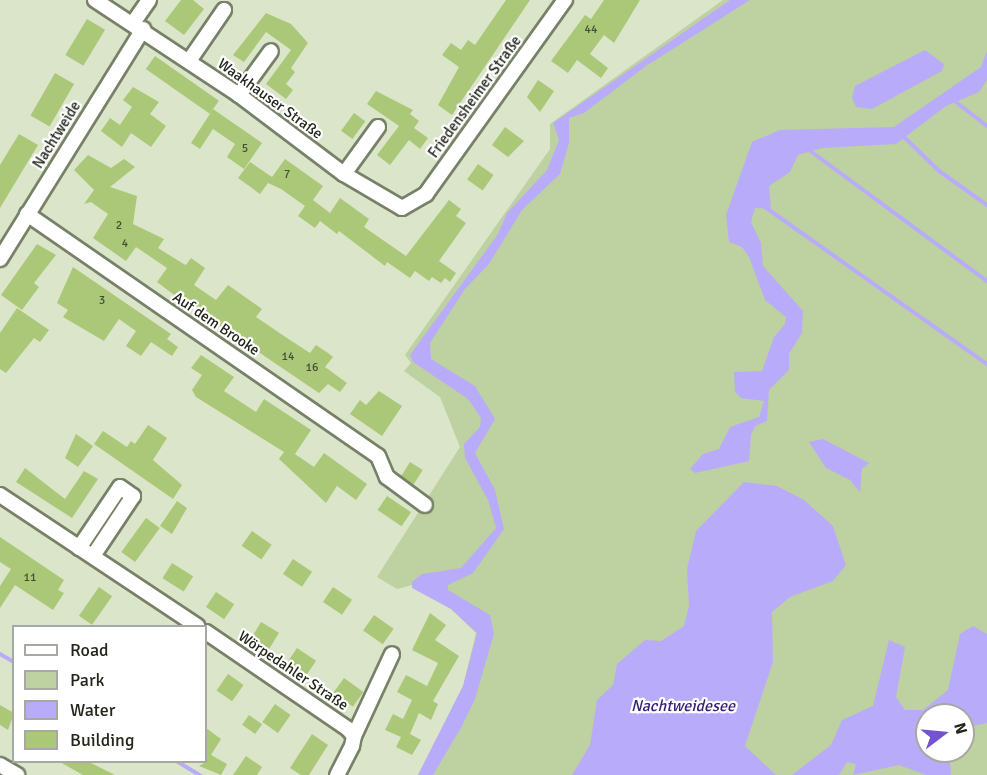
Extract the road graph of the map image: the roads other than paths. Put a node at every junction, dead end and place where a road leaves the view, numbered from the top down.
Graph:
1 (95, 0) edge
2 (149, 0) edge
3 (565, 0) edge
4 (224, 10) dead end
5 (138, 26) junction
6 (271, 51) dead end
7 (189, 61) junction
8 (239, 96) junction
9 (378, 127) dead end
10 (344, 174) junction
11 (407, 207) joint
12 (27, 214) junction
13 (0, 259) edge
14 (0, 495) edge
15 (425, 505) dead end
16 (80, 548) junction
17 (93, 556) junction
18 (194, 625) edge
19 (207, 633) edge
20 (392, 654) dead end
21 (354, 736) junction
22 (0, 765) edge
23 (17, 775) edge
24 (337, 775) edge

1 - 5 street, Waakhauser Straße
2 - 5 street, Nachtweide
3 - 11 street, Friedensheimer Straße
4 - 7 street
5 - 7 street, Waakhauser Straße
5 - 12 street, Nachtweide
6 - 8 street
7 - 8 street, Waakhauser Straße
8 - 10 street, Waakhauser Straße
9 - 10 street
10 - 11 street, Waakhauser Straße
12 - 13 street, Nachtweide
12 - 15 street, Auf dem Brooke
14 - 16 street
16 - 17 street
16 - 17 street
17 - 18 street
19 - 21 street, Wörpedahler Straße
20 - 21 street
21 - 24 street
22 - 23 street

